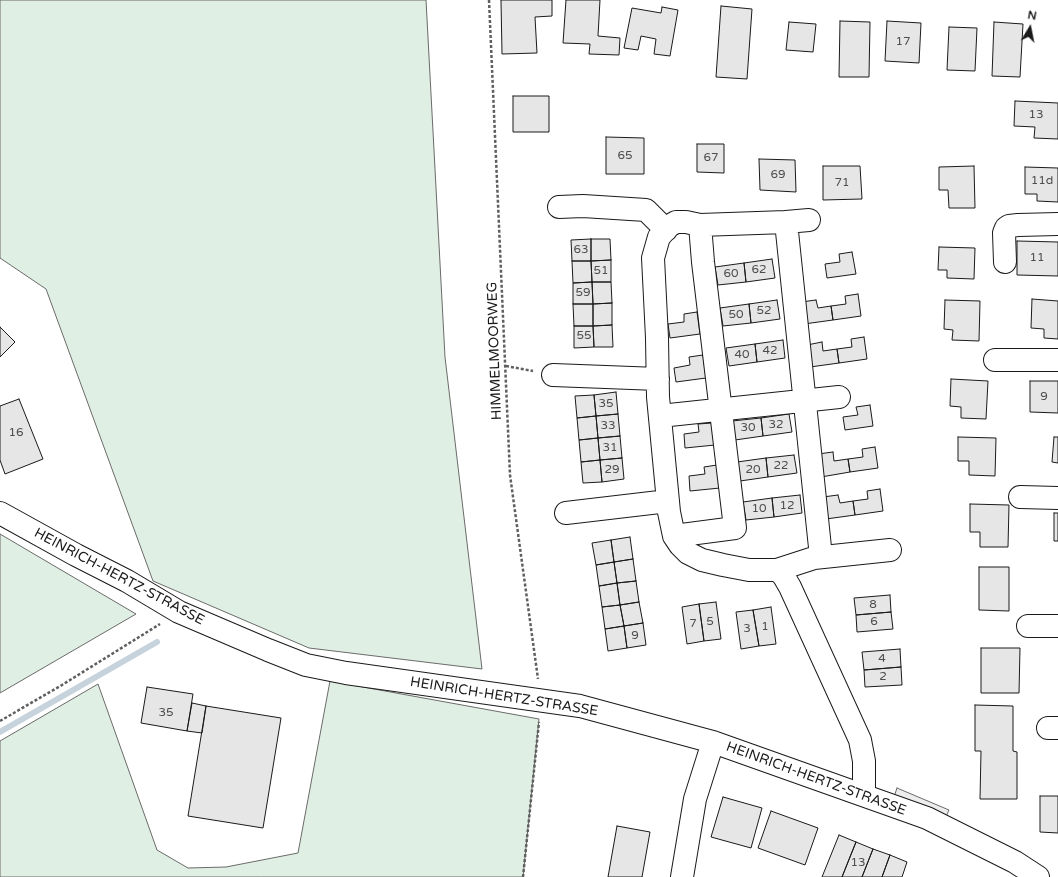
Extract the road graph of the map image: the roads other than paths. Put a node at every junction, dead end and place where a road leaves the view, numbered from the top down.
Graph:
1 (559, 207) dead end
2 (809, 220) dead end
3 (786, 222) junction
4 (700, 224) junction
5 (1058, 224) edge
6 (666, 230) junction
7 (1005, 262) dead end
8 (995, 360) dead end
9 (1058, 360) edge
10 (553, 374) road end
11 (658, 379) junction
12 (839, 397) dead end
13 (805, 401) junction
14 (721, 410) junction
15 (660, 416) junction
16 (1020, 497) dead end
17 (1058, 498) edge
18 (668, 501) junction
19 (0, 513) edge
20 (566, 513) dead end
21 (674, 536) junction
22 (890, 550) dead end
23 (821, 557) junction
24 (777, 570) junction
25 (1028, 626) dead end
26 (1058, 626) edge
27 (713, 742) junction
28 (864, 796) junction
29 (682, 877) edge
30 (1038, 877) edge

1 - 6 street
2 - 3 street
3 - 4 street
3 - 13 street
4 - 6 street
4 - 14 street
5 - 7 street
6 - 11 street
8 - 9 street
10 - 11 street
11 - 15 street
12 - 13 street
13 - 14 street
13 - 23 street
14 - 15 street
14 - 21 street
15 - 18 street
16 - 17 street
18 - 20 street
18 - 21 street
19 - 27 street, HEINRICH-HERTZ-STRASSE
21 - 24 street
22 - 23 street
23 - 24 street
24 - 28 street
25 - 26 street
27 - 28 street, HEINRICH-HERTZ-STRASSE
27 - 29 street
28 - 30 street, HEINRICH-HERTZ-STRASSE

